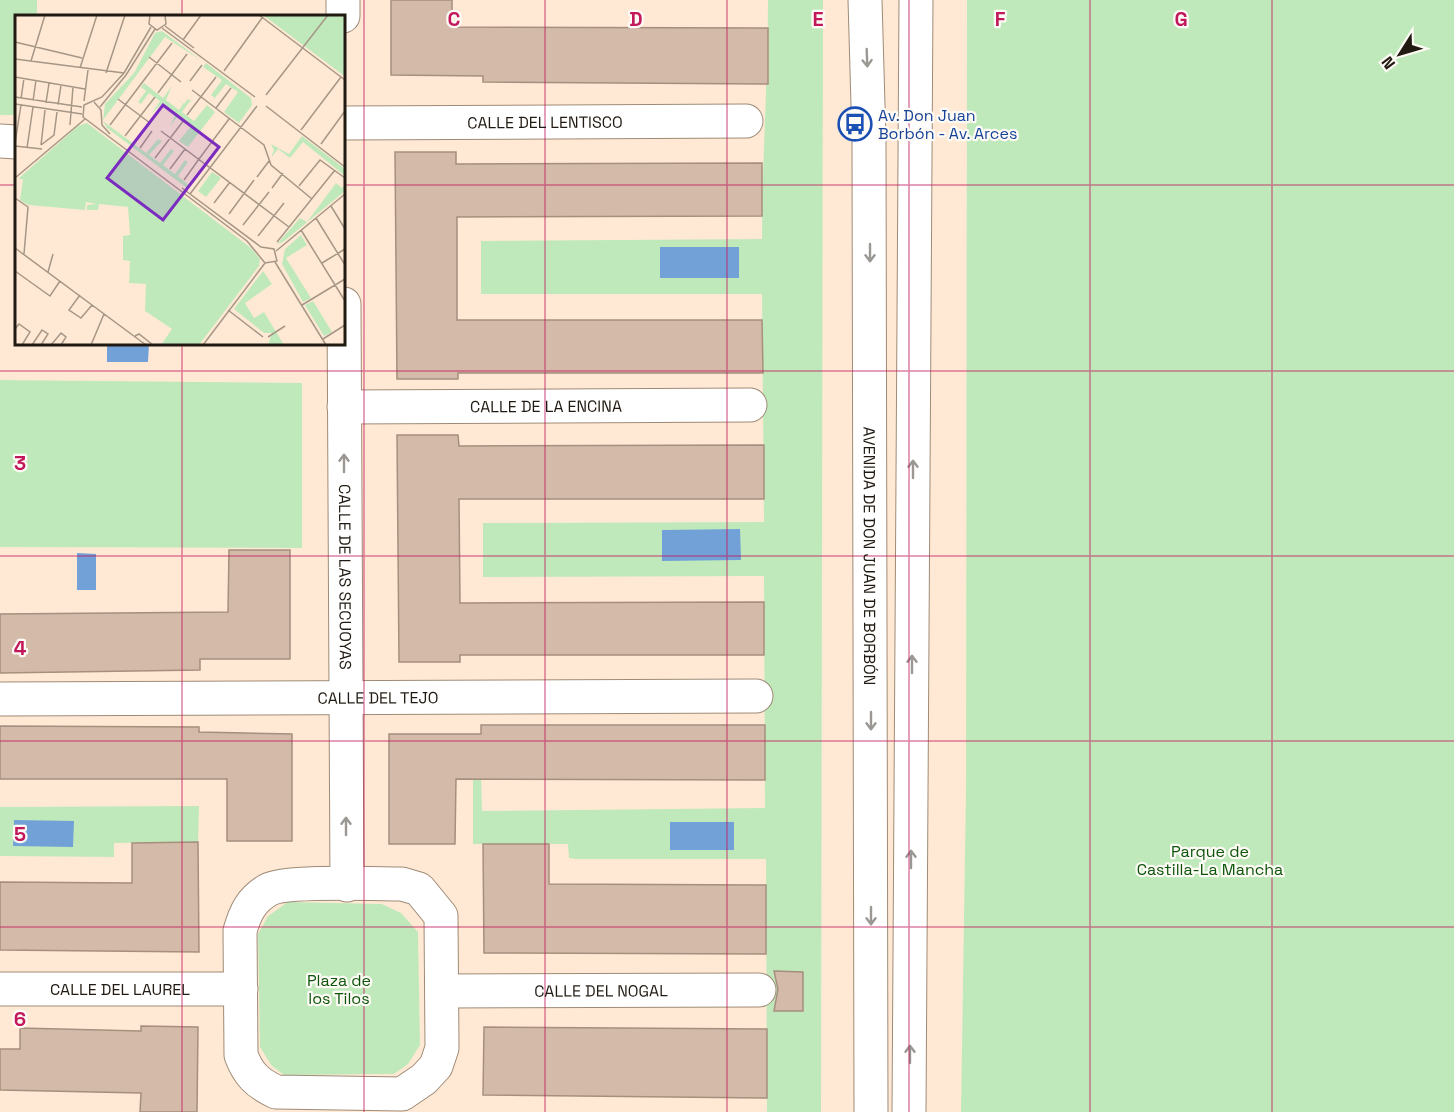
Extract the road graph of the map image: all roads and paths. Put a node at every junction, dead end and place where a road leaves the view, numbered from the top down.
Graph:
1 (865, 0) edge
2 (915, 0) edge
3 (746, 122) dead end
4 (345, 123) edge
5 (0, 141) edge
6 (15, 142) edge
7 (344, 345) edge
8 (750, 405) dead end
9 (344, 408) junction
10 (756, 696) dead end
11 (345, 697) junction
12 (0, 699) edge
13 (346, 885) junction
14 (0, 989) edge
15 (241, 989) junction
16 (759, 990) dead end
17 (442, 991) junction
18 (343, 1103) edge
19 (871, 1112) edge
20 (909, 1112) edge

1 -> 19 street, AVENIDA DE DON JUAN DE BORBÓN
20 -> 2 street
3 - 4 street, CALLE DEL LENTISCO
5 - 6 street
7 - 9 street, CALLE DE LAS SECUOYAS
8 - 9 street, CALLE DE LA ENCINA
11 -> 9 street, CALLE DE LAS SECUOYAS
10 - 11 street, CALLE DEL TEJO
11 - 12 street, CALLE DEL TEJO
13 -> 11 street, CALLE DE LAS SECUOYAS
13 - 15 street
13 - 17 street
14 - 15 street, CALLE DEL LAUREL
15 - 18 street
16 - 17 street, CALLE DEL NOGAL
17 - 18 street

